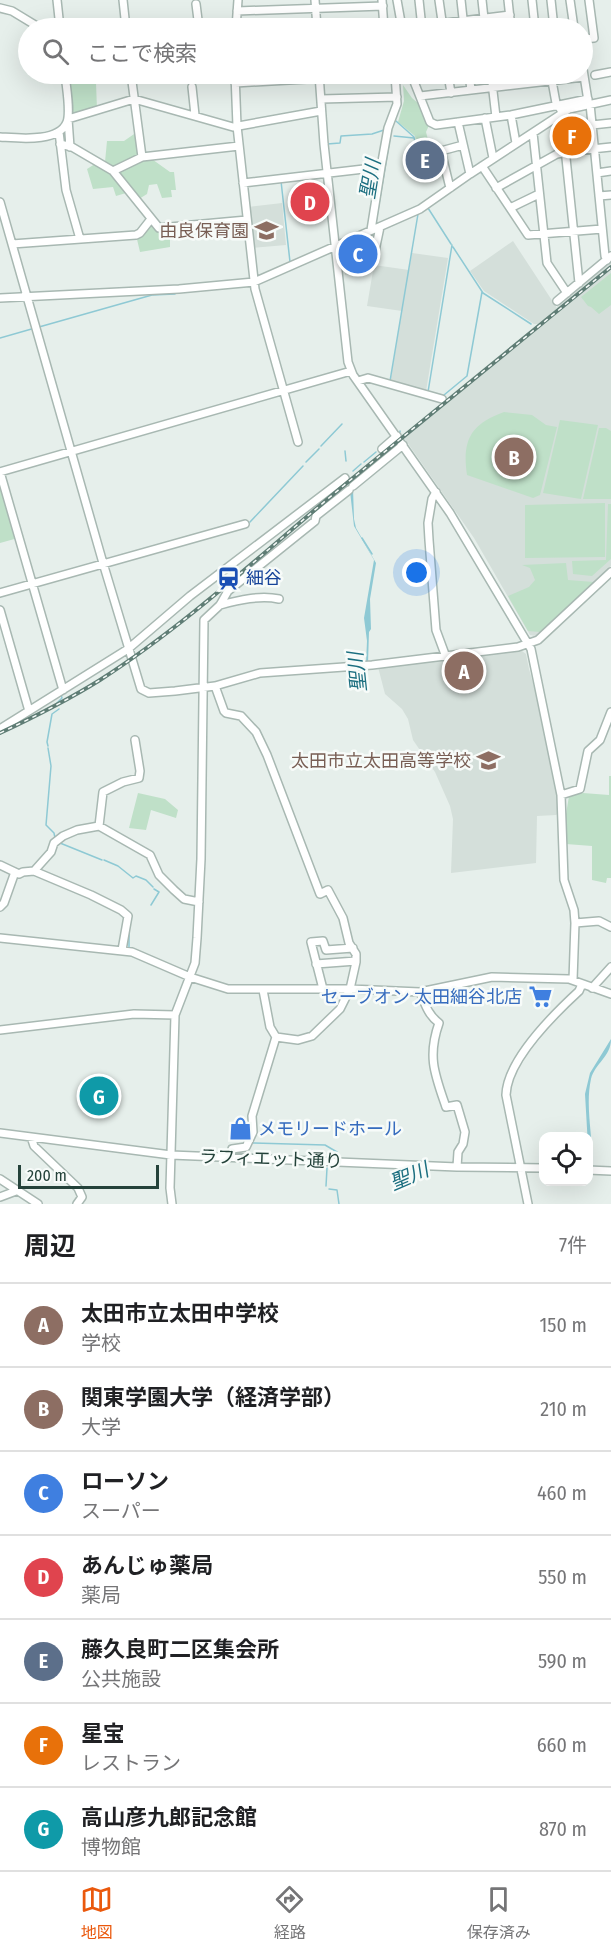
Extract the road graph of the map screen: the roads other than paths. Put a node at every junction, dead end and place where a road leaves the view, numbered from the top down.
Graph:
1 (57, 0) edge
2 (123, 0) edge
3 (238, 0) edge
4 (315, 0) edge
5 (398, 0) edge
6 (419, 0) edge
7 (440, 0) edge
8 (461, 0) edge
9 (482, 0) edge
10 (508, 0) edge
11 (532, 0) edge
12 (551, 0) edge
13 (570, 0) edge
14 (589, 0) edge
15 (383, 3) edge
16 (196, 4) dead end
17 (0, 8) edge
18 (316, 9) junction
19 (237, 11) junction
20 (510, 15) junction
21 (24, 18) edge
22 (59, 18) edge
23 (125, 18) edge
24 (198, 18) edge
25 (237, 18) edge
26 (316, 18) edge
27 (384, 18) edge
28 (401, 18) edge
29 (421, 18) edge
30 (442, 18) edge
31 (463, 18) edge
32 (484, 18) edge
33 (490, 18) edge
34 (510, 18) edge
35 (534, 18) edge
36 (553, 18) edge
37 (573, 18) edge
38 (591, 18) edge
39 (611, 72) edge
40 (595, 75) dead end
41 (66, 84) edge
42 (132, 84) edge
43 (236, 84) edge
44 (320, 84) edge
45 (396, 84) edge
46 (415, 84) edge
47 (450, 84) edge
48 (470, 84) edge
49 (492, 84) edge
50 (527, 84) edge
51 (553, 84) edge
52 (585, 84) edge
53 (192, 87) dead end
54 (493, 88) junction
55 (471, 90) junction
56 (451, 93) junction
57 (420, 96) junction
58 (398, 97) junction
59 (134, 99) junction
60 (321, 99) junction
61 (611, 100) edge
62 (589, 102) junction
63 (558, 105) junction
64 (321, 111) junction
65 (561, 114) junction
66 (195, 115) junction
67 (511, 115) junction
68 (496, 117) junction
69 (485, 118) junction
70 (68, 119) junction
71 (458, 122) junction
72 (611, 123) edge
73 (592, 125) junction
74 (237, 126) junction
75 (59, 132) junction
76 (533, 133) junction
77 (0, 137) edge
78 (516, 143) junction
79 (60, 144) junction
80 (463, 145) junction
81 (239, 146) junction
82 (70, 147) junction
83 (611, 147) edge
84 (594, 149) junction
85 (565, 152) junction
86 (142, 157) junction
87 (493, 158) junction
88 (537, 165) junction
89 (482, 166) junction
90 (381, 167) junction
91 (113, 171) junction
92 (611, 171) edge
93 (327, 173) junction
94 (597, 173) junction
95 (470, 174) junction
96 (243, 183) junction
97 (450, 188) junction
98 (496, 188) junction
99 (539, 194) junction
100 (611, 195) edge
101 (599, 196) junction
102 (0, 202) edge
103 (510, 208) junction
104 (1, 212) edge
105 (151, 219) junction
106 (247, 220) junction
107 (376, 229) junction
108 (602, 229) junction
109 (573, 232) junction
110 (543, 235) junction
111 (80, 238) junction
112 (12, 244) junction
113 (336, 247) junction
114 (609, 258) edge
115 (372, 265) dead end
116 (254, 282) junction
117 (579, 283) junction
118 (567, 293) junction
119 (27, 297) junction
120 (0, 298) edge
121 (557, 301) dead end
122 (351, 371) junction
123 (358, 381) junction
124 (284, 392) junction
125 (442, 399) dead end
126 (397, 436) junction
127 (298, 442) dead end
128 (404, 445) junction
129 (382, 449) dead end
130 (71, 452) junction
131 (0, 472) edge
132 (345, 478) dead end
133 (436, 492) junction
134 (245, 524) dead end
135 (103, 563) junction
136 (611, 572) edge
137 (33, 583) junction
138 (598, 583) junction
139 (611, 584) edge
140 (0, 593) edge
141 (279, 599) dead end
142 (220, 605) junction
143 (0, 610) edge
144 (529, 645) junction
145 (128, 649) junction
146 (446, 657) junction
147 (215, 686) junction
148 (202, 687) junction
149 (63, 690) junction
150 (29, 711) junction
151 (611, 712) edge
152 (0, 729) edge
153 (135, 740) dead end
154 (561, 795) junction
155 (99, 826) junction
156 (0, 865) edge
157 (34, 871) junction
158 (15, 872) junction
159 (199, 903) junction
160 (0, 907) edge
161 (575, 923) junction
162 (611, 927) edge
163 (0, 938) edge
164 (353, 948) junction
165 (122, 950) junction
166 (356, 961) junction
167 (316, 963) junction
168 (611, 967) edge
169 (190, 977) junction
170 (573, 980) junction
171 (582, 984) junction
172 (592, 988) junction
173 (322, 989) junction
174 (350, 989) junction
175 (264, 990) junction
176 (420, 992) junction
177 (611, 994) edge
178 (175, 1015) junction
179 (0, 1030) edge
180 (276, 1037) junction
181 (0, 1133) edge
182 (31, 1137) junction
183 (171, 1155) junction
184 (231, 1157) junction
185 (457, 1167) junction
186 (522, 1167) junction
187 (539, 1168) edge
188 (593, 1170) edge
189 (611, 1171) edge
190 (0, 1179) edge
191 (16, 1191) junction
192 (0, 1197) edge
193 (38, 1204) edge
194 (77, 1204) edge
195 (172, 1204) edge
196 (528, 1204) edge

1 - 22 street
2 - 23 street
3 - 19 street
4 - 18 street
5 - 28 street
6 - 29 street
7 - 30 street
8 - 31 street
9 - 32 street
10 - 20 street
11 - 35 street
12 - 36 street
13 - 37 street
14 - 38 street
15 - 18 street
15 - 27 street
16 - 24 street
17 - 21 street
18 - 19 street
18 - 26 street
19 - 25 street
20 - 33 street
20 - 34 street
39 - 40 street
41 - 70 street
42 - 59 street
43 - 74 street
44 - 60 street
45 - 58 street
46 - 57 street
47 - 56 street
48 - 55 street
49 - 54 street
50 - 54 street
51 - 63 street
52 - 62 street
53 - 66 street
54 - 55 street
54 - 68 street
55 - 56 street
56 - 57 street
57 - 71 street
58 - 60 street
58 - 90 street
59 - 66 street
59 - 70 street
59 - 86 street
60 - 64 street
61 - 62 street
62 - 63 street
62 - 65 street
62 - 73 street
63 - 65 street
63 - 67 street
64 - 74 street
64 - 93 street
65 - 76 street
65 - 85 street
66 - 74 street
67 - 68 street
67 - 78 street
68 - 69 street
69 - 71 street
69 - 87 street
70 - 75 street
70 - 82 street
71 - 80 street
72 - 73 street
73 - 84 street
74 - 81 street
75 - 77 street
75 - 79 street
76 - 78 street
76 - 88 street
78 - 87 street
79 - 82 street
79 - 111 street
80 - 95 street
80 - 97 street
81 - 86 street
81 - 96 street
82 - 91 street
83 - 84 street
84 - 85 street
84 - 94 street
85 - 88 street
85 - 109 street
86 - 91 street
87 - 89 street
88 - 98 street
88 - 99 street
89 - 95 street
89 - 98 street
90 - 93 street
90 - 107 street
91 - 105 street
92 - 94 street
93 - 96 street
93 - 113 street
94 - 101 street
95 - 97 street
96 - 106 street
97 - 107 street
98 - 103 street
99 - 103 street
99 - 110 street
100 - 101 street
101 - 108 street
102 - 104 street
103 - 110 street
104 - 112 street
105 - 106 street
105 - 111 street
106 - 116 street
107 - 113 street
107 - 115 street
108 - 109 street
108 - 114 street
109 - 110 street
109 - 117 street
110 - 118 street
111 - 112 street
112 - 119 street
113 - 116 street
113 - 122 street
114 - 117 street
116 - 119 street
116 - 124 street
117 - 118 street
118 - 121 street
119 - 120 street
119 - 130 street
122 - 123 street
122 - 124 street
123 - 125 street
123 - 126 street
124 - 127 street
124 - 130 street
126 - 128 street
126 - 129 street
128 - 133 street
128 - 142 street
130 - 131 street
130 - 135 street
131 - 137 street
132 - 145 street
133 - 144 street
133 - 146 street
134 - 135 street
135 - 137 street
135 - 145 street
136 - 138 street
137 - 140 street
137 - 149 street
138 - 139 street
138 - 144 street
141 - 142 street
142 - 148 street
143 - 150 street
144 - 146 street
144 - 154 street
145 - 148 street
145 - 149 street
146 - 147 street
147 - 148 street
147 - 164 street
148 - 159 street
149 - 150 street
150 - 152 street
151 - 154 street
153 - 155 street
154 - 161 street
155 - 157 street
155 - 159 street
156 - 158 street
157 - 158 street
157 - 165 street
158 - 160 street
159 - 169 street
161 - 162 street
161 - 170 street
163 - 165 street
164 - 166 street
164 - 167 street
165 - 169 street
166 - 167 street
166 - 174 street
167 - 173 street
168 - 172 street
169 - 175 street
169 - 178 street
170 - 171 street
170 - 176 street
171 - 172 street
171 - 186 street
172 - 177 street
173 - 174 street
173 - 175 street
174 - 176 street
174 - 180 street
175 - 180 street
176 - 185 street
178 - 179 street
178 - 183 street
180 - 184 street
181 - 182 street, ラフィエット通り
182 - 183 street, ラフィエット通り
182 - 194 street
183 - 184 street, ラフィエット通り
183 - 195 street
184 - 185 street, ラフィエット通り
185 - 186 street, ラフィエット通り
186 - 187 street, ラフィエット通り
186 - 196 street
188 - 189 street
190 - 191 street
191 - 192 street
191 - 193 street

